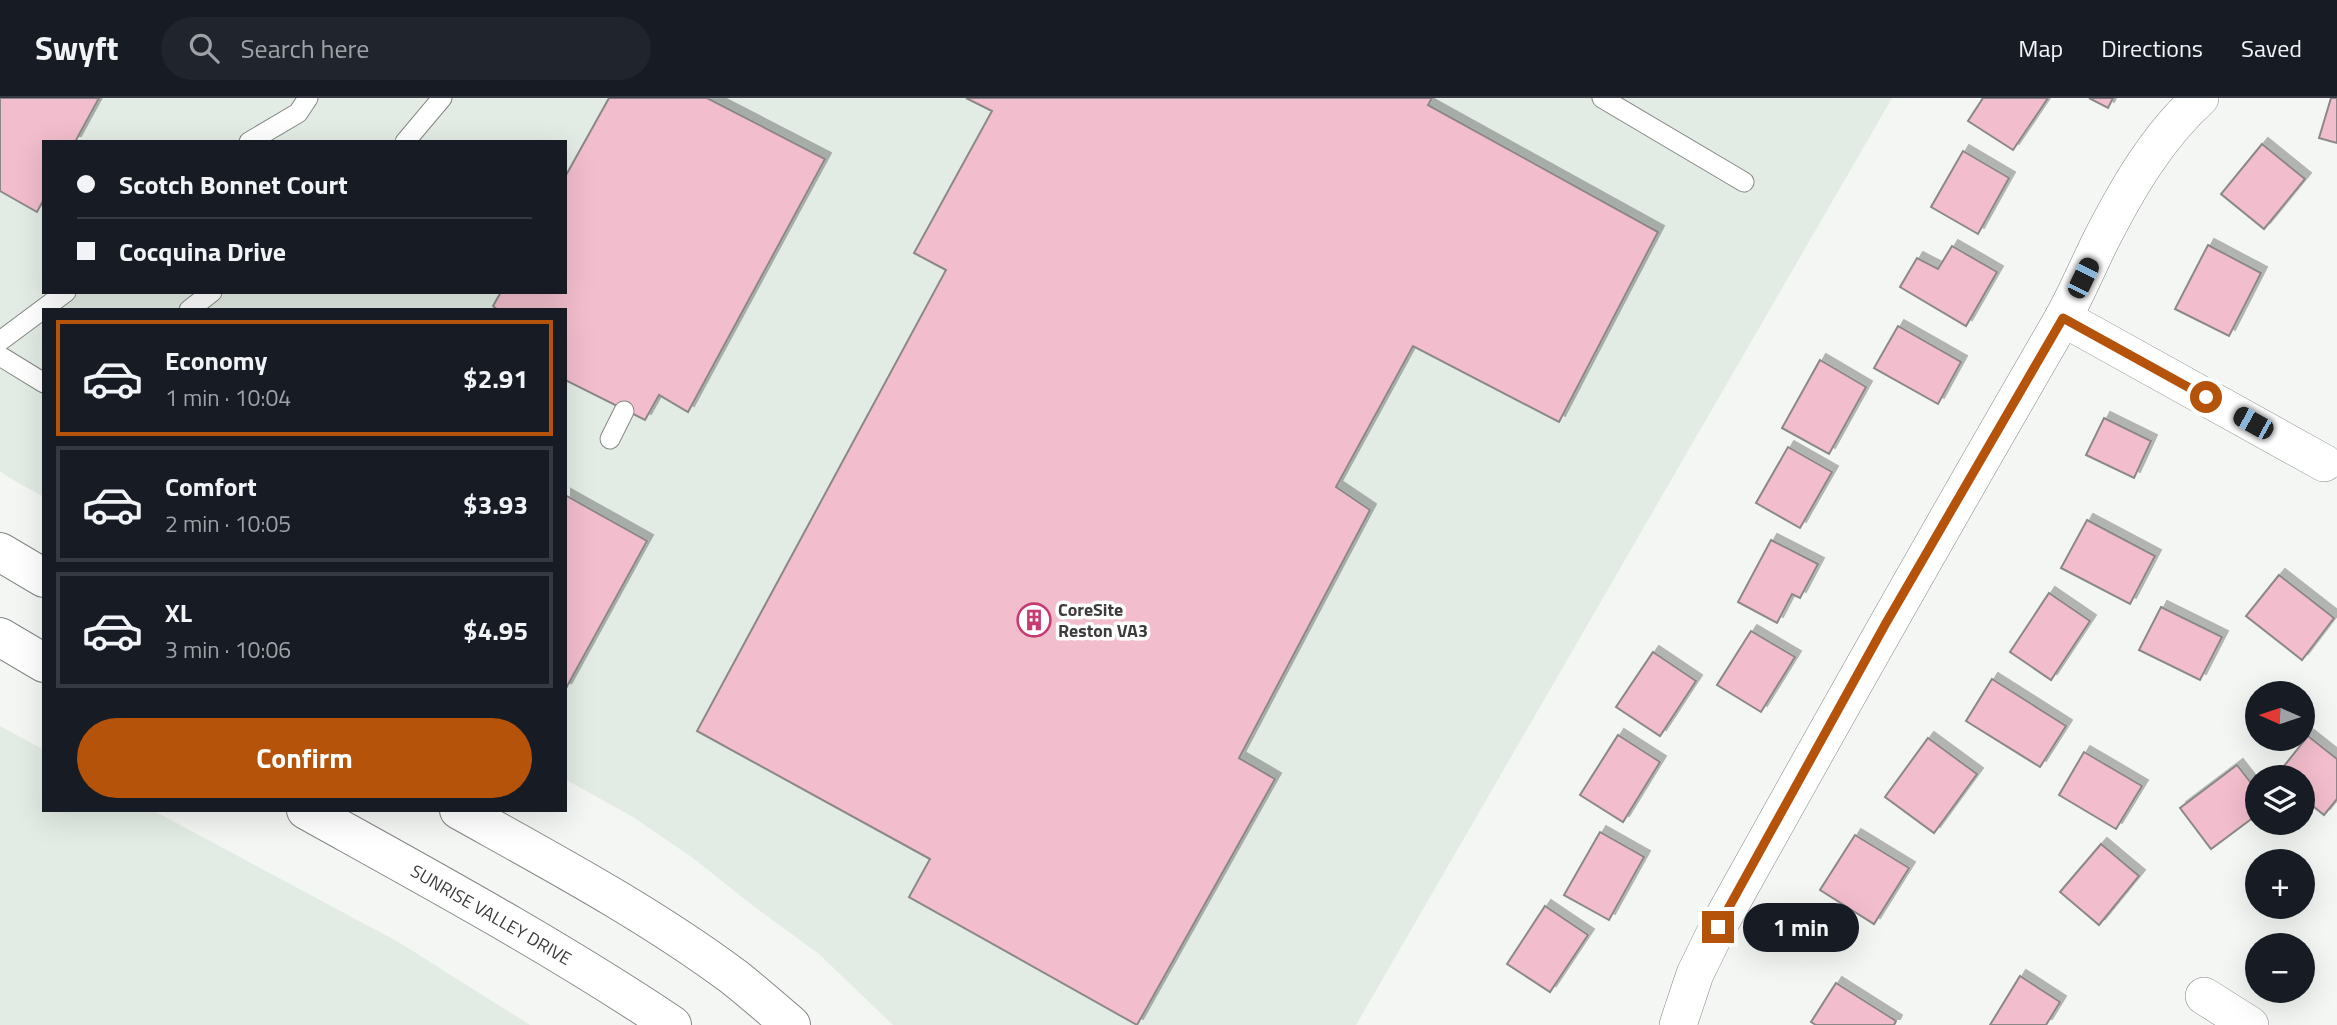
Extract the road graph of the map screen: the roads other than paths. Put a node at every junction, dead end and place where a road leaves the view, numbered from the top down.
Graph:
1 (308, 98) edge
2 (442, 98) edge
3 (1601, 98) edge
4 (2200, 98) edge
5 (252, 140) edge
6 (407, 140) edge
7 (1744, 182) dead end
8 (63, 294) edge
9 (209, 294) edge
10 (44, 308) edge
11 (192, 308) edge
12 (42, 310) edge
13 (2063, 318) junction
14 (0, 341) edge
15 (0, 356) edge
16 (42, 382) edge
17 (624, 411) dead end
18 (610, 439) dead end
19 (2324, 463) dead end
20 (0, 552) edge
21 (42, 577) edge
22 (0, 637) edge
23 (42, 662) edge
24 (310, 812) edge
25 (463, 812) edge
26 (2204, 996) dead end
27 (672, 1025) edge
28 (791, 1025) edge
29 (1678, 1025) edge
30 (2250, 1025) edge

1 - 5 lane
2 - 6 lane
3 - 7 lane
4 - 13 street
8 - 10 lane
9 - 11 lane
12 - 14 lane
13 - 19 street
13 - 29 street
15 - 16 lane
17 - 18 lane
20 - 21 main road
22 - 23 main road
24 - 27 main road, SUNRISE VALLEY DRIVE
25 - 28 main road
26 - 30 street

